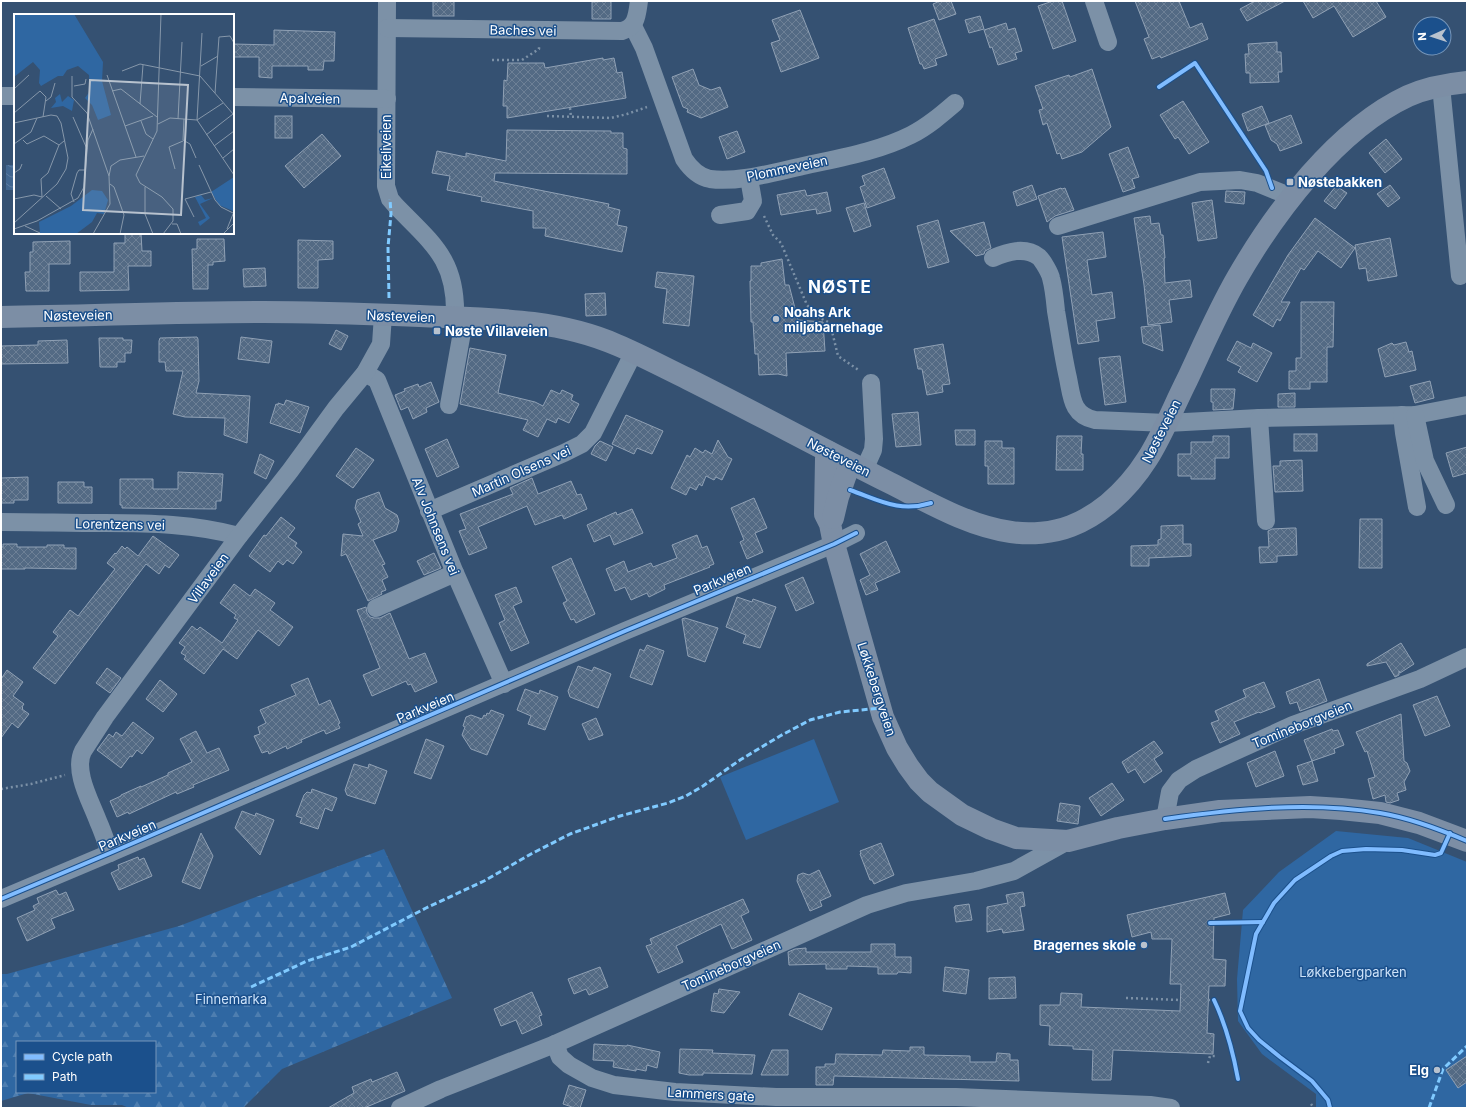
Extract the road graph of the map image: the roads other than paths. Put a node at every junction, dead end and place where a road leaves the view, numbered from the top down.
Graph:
1 (387, 1) edge
2 (639, 1) edge
3 (1094, 1) edge
4 (633, 26) junction
5 (387, 28) junction
6 (1108, 42) dead end
7 (1467, 82) edge
8 (1441, 86) junction
9 (1, 96) edge
10 (14, 96) edge
11 (234, 97) edge
12 (386, 99) junction
13 (955, 103) dead end
14 (750, 178) junction
15 (1292, 196) junction
16 (720, 215) dead end
17 (1058, 226) dead end
18 (993, 258) dead end
19 (1460, 276) dead end
20 (383, 315) junction
21 (1, 316) edge
22 (459, 318) junction
23 (634, 352) junction
24 (366, 373) junction
25 (871, 383) dead end
26 (449, 405) dead end
27 (1467, 405) edge
28 (1408, 415) junction
29 (1259, 418) junction
30 (1167, 422) junction
31 (829, 452) junction
32 (857, 466) junction
33 (1446, 505) dead end
34 (1417, 507) dead end
35 (429, 511) junction
36 (1266, 521) dead end
37 (1, 522) edge
38 (856, 533) dead end
39 (832, 534) junction
40 (239, 536) junction
41 (455, 573) junction
42 (376, 608) dead end
43 (1467, 657) edge
44 (504, 684) junction
45 (1165, 819) junction
46 (1068, 841) junction
47 (1467, 841) edge
48 (110, 853) junction
49 (1, 899) edge
50 (555, 1044) junction
51 (775, 1103) edge
52 (1019, 1104) edge
53 (400, 1108) edge
54 (1171, 1108) edge

1 - 5 street, Eikeliveien
2 - 4 street
3 - 6 street
4 - 5 street, Baches vei
4 - 14 street, Plommeveien
5 - 12 street, Eikeliveien
7 - 8 main road, Nøsteveien
8 - 15 main road, Nøsteveien
8 - 19 street
9 - 10 street
11 - 12 street, Apalveien
12 - 22 street, Eikeliveien
13 - 14 street, Plommeveien
14 - 16 street
15 - 17 street
15 - 30 main road, Nøsteveien
18 - 30 street
20 - 21 main road, Nøsteveien
20 - 22 main road, Nøsteveien
20 - 24 street, Villaveien
22 - 23 main road, Nøsteveien
22 - 26 street, Eikeliveien
23 - 31 main road, Nøsteveien
23 - 35 street, Martin Olsens vei
24 - 35 street, Alv Johnsens vei
24 - 40 street, Villaveien
25 - 32 street
27 - 28 street
28 - 29 street
28 - 33 street
28 - 34 street
29 - 30 street
29 - 36 street
30 - 32 main road, Nøsteveien
31 - 32 main road, Nøsteveien
31 - 39 main road, Løkkebergveien
32 - 39 main road
35 - 41 street, Alv Johnsens vei
37 - 40 street, Lorentzens vei
38 - 39 street, Parkveien
39 - 44 street, Parkveien
39 - 46 main road, Løkkebergveien
40 - 48 street, Villaveien
41 - 42 street
41 - 44 street, Alv Johnsens vei
43 - 45 street, Tomineborgveien
44 - 48 street, Parkveien
45 - 46 main road, Løkkebergveien
45 - 47 main road, Løkkebergveien
46 - 50 street, Tomineborgveien
48 - 49 street, Parkveien
50 - 51 street, Lammers gate
50 - 53 street, Tomineborgveien
51 - 52 street, Lammers gate
52 - 54 street, Lammers gate

